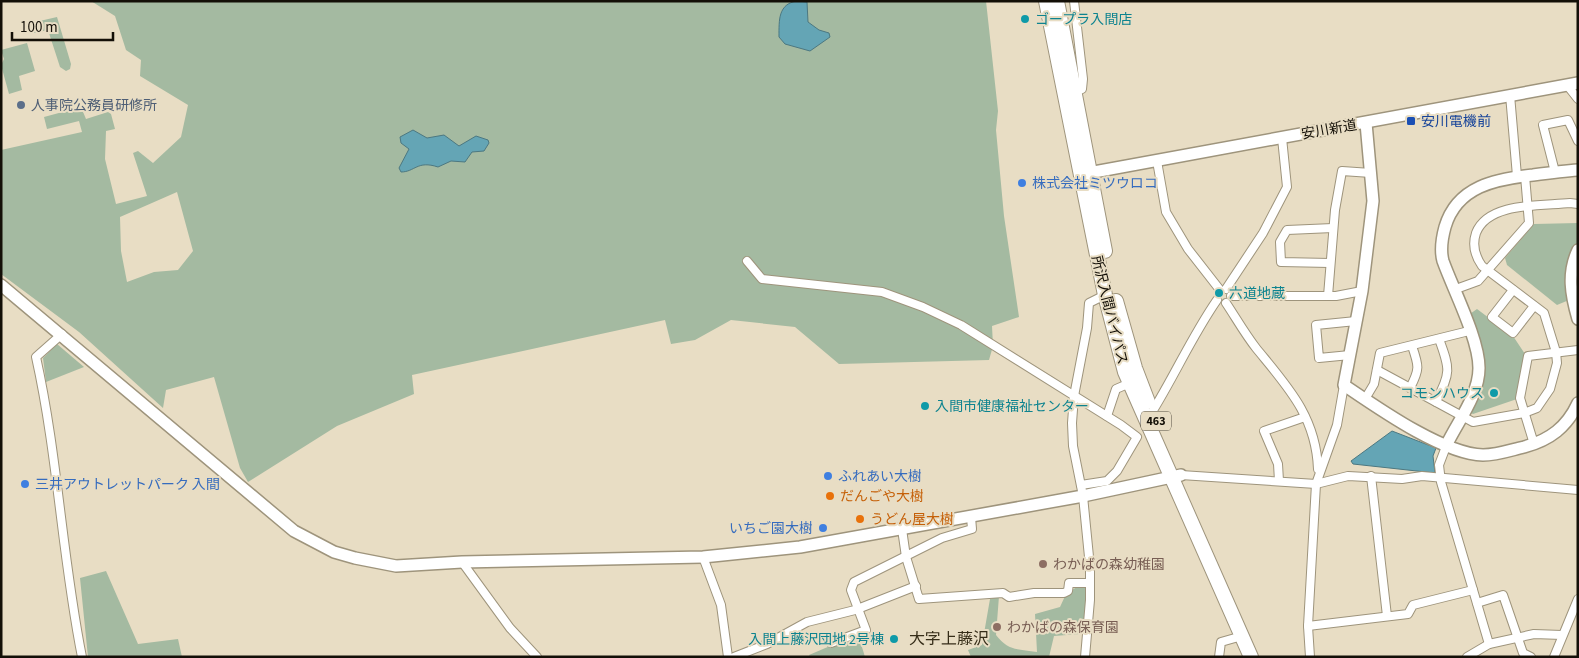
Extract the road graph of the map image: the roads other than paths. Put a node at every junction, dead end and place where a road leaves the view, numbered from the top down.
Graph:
1 (1046, 1) edge
2 (1057, 1) edge
3 (1074, 1) edge
4 (1573, 84) edge
5 (1075, 92) junction
6 (1510, 96) junction
7 (1578, 99) edge
8 (1366, 123) junction
9 (1282, 138) junction
10 (1578, 141) edge
11 (1157, 161) junction
12 (1578, 170) edge
13 (1555, 172) junction
14 (1371, 173) junction
15 (1085, 174) junction
16 (1521, 176) junction
17 (1578, 204) edge
18 (1528, 207) junction
19 (1333, 228) junction
20 (1578, 250) edge
21 (746, 261) dead end
22 (1330, 263) junction
23 (1487, 270) junction
24 (1, 285) edge
25 (1223, 289) junction
26 (1456, 289) junction
27 (1513, 290) junction
28 (1362, 291) junction
29 (1105, 295) junction
30 (1231, 296) junction
31 (1328, 296) junction
32 (1217, 300) junction
33 (1226, 304) junction
34 (1534, 306) junction
35 (1578, 319) edge
36 (1356, 321) junction
37 (1469, 331) junction
38 (62, 334) junction
39 (1439, 339) junction
40 (1412, 346) junction
41 (1578, 350) edge
42 (1556, 352) junction
43 (1350, 355) junction
44 (1376, 370) junction
45 (1130, 383) junction
46 (1344, 385) junction
47 (1410, 388) junction
48 (1074, 396) junction
49 (1365, 399) junction
50 (1436, 402) junction
51 (1578, 403) edge
52 (1152, 412) junction
53 (1524, 413) junction
54 (1461, 415) junction
55 (1107, 416) junction
56 (1305, 417) junction
57 (1447, 444) junction
58 (1534, 444) junction
59 (1319, 473) junction
60 (1177, 476) junction
61 (1371, 476) junction
62 (1440, 477) junction
63 (1279, 481) junction
64 (1316, 484) junction
65 (1578, 490) edge
66 (1082, 491) junction
67 (971, 516) junction
68 (902, 529) junction
69 (703, 557) junction
70 (906, 557) junction
71 (462, 562) junction
72 (1090, 583) junction
73 (916, 586) junction
74 (1473, 590) junction
75 (1578, 599) edge
76 (1477, 602) junction
77 (858, 609) junction
78 (1387, 616) junction
79 (1308, 626) junction
80 (1562, 635) junction
81 (1242, 636) junction
82 (1519, 637) junction
83 (831, 643) dead end
84 (1489, 644) junction
85 (82, 657) edge
86 (537, 657) edge
87 (728, 657) edge
88 (734, 657) edge
89 (1085, 657) edge
90 (1219, 657) edge
91 (1251, 657) edge
92 (1261, 657) edge
93 (1310, 657) edge
94 (1467, 657) edge
95 (1531, 657) edge
96 (1554, 657) edge

1 - 15 highway, 所沢入間バイパス / 463
2 - 5 highway, 所沢入間バイパス / 463
3 - 5 street
4 - 6 street, 安川新道
4 - 7 street
5 - 15 highway, 所沢入間バイパス / 463
6 - 8 street, 安川新道
6 - 16 street
8 - 9 street, 安川新道
8 - 14 street
9 - 11 street, 安川新道
9 - 25 street
10 - 13 street
11 - 15 street, 安川新道
11 - 25 street
12 - 13 street
13 - 16 street
14 - 19 street
14 - 28 street
15 - 29 highway, 所沢入間バイパス / 463
15 - 52 highway, 所沢入間バイパス / 463
16 - 18 street
16 - 26 street
17 - 18 street
18 - 23 street
18 - 23 street
19 - 22 street
19 - 22 street
20 - 35 street
21 - 48 street
22 - 31 street
23 - 26 street
23 - 27 street
24 - 38 street
25 - 30 street
25 - 32 street
26 - 37 street
27 - 34 street
27 - 34 street
28 - 31 street
28 - 36 street
29 - 45 highway, 所沢入間バイパス / 463
29 - 48 street
30 - 31 street
30 - 33 street
32 - 33 street
32 - 52 street
33 - 56 street
34 - 42 street
36 - 43 street
36 - 43 street
37 - 39 street
37 - 54 street
38 - 71 street
38 - 85 street
39 - 40 street
39 - 50 street
40 - 44 street
40 - 47 street
41 - 42 street
42 - 53 street
42 - 53 street
43 - 46 street
44 - 47 street
44 - 49 street
45 - 55 street
45 - 60 highway, 所沢入間バイパス / 463
46 - 49 street
46 - 59 street
47 - 50 street
48 - 55 street
48 - 66 street
49 - 57 street
50 - 54 street
51 - 58 street
52 - 60 highway, 所沢入間バイパス / 463
53 - 54 street
53 - 58 street
54 - 57 street
55 - 66 street
56 - 59 street
56 - 63 street
57 - 58 street
57 - 62 street
59 - 64 street
60 - 63 street
60 - 66 street
60 - 81 highway, 所沢入間バイパス / 463
60 - 92 highway, 所沢入間バイパス / 463
61 - 62 street
61 - 64 street
61 - 78 street
62 - 65 street
62 - 74 street
63 - 64 street
64 - 79 street
66 - 67 street
66 - 72 street
67 - 68 street
67 - 70 street
68 - 69 street
68 - 70 street
69 - 71 street
69 - 87 street
70 - 73 street
70 - 77 street
71 - 86 street
72 - 73 street
72 - 89 street
73 - 77 street
74 - 76 street
74 - 78 street
75 - 80 street
76 - 82 street
76 - 84 street
77 - 83 street
77 - 88 street
78 - 79 street
79 - 93 street
80 - 82 street
80 - 96 street
81 - 90 street
81 - 91 highway, 所沢入間バイパス / 463
82 - 84 street
82 - 95 street
84 - 94 street

